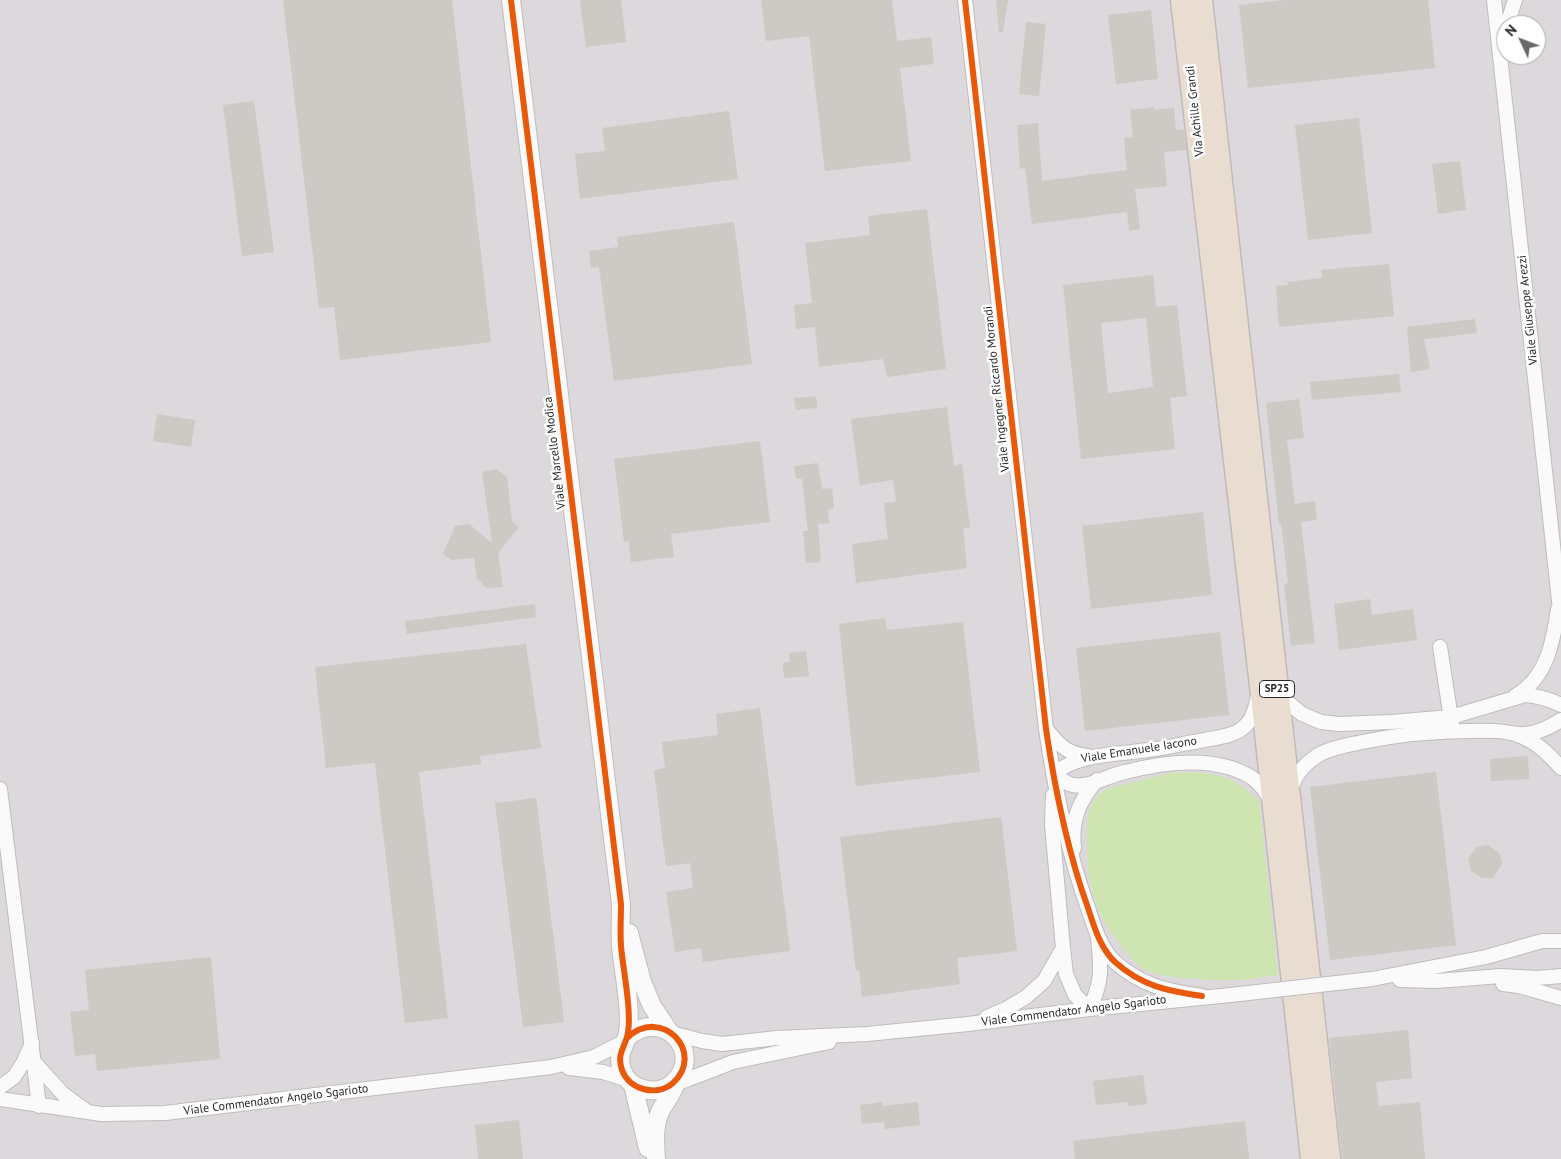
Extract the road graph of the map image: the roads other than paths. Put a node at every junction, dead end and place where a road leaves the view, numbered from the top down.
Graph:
1 (511, 0) edge
2 (965, 0) edge
3 (1182, 0) edge
4 (1201, 0) edge
5 (1494, 0) edge
6 (1515, 0) edge
7 (1510, 15) edge
8 (1496, 16) edge
9 (1502, 65) edge
10 (1216, 220) junction
11 (1559, 603) junction
12 (1561, 619) edge
13 (1440, 647) dead end
14 (1269, 688) junction
15 (1508, 700) junction
16 (1561, 705) edge
17 (1451, 717) junction
18 (1561, 720) edge
19 (1046, 729) junction
20 (1452, 731) junction
21 (1512, 733) junction
22 (1091, 756) junction
23 (1561, 768) edge
24 (1053, 774) junction
25 (1097, 780) junction
26 (0, 789) edge
27 (1281, 802) junction
28 (1076, 876) junction
29 (621, 904) junction
30 (1561, 932) edge
31 (1098, 938) junction
32 (1542, 941) junction
33 (1561, 941) edge
34 (1062, 948) junction
35 (1561, 976) edge
36 (1372, 979) junction
37 (1437, 980) junction
38 (1202, 996) junction
39 (1561, 998) edge
40 (1089, 1009) junction
41 (968, 1024) junction
42 (670, 1031) junction
43 (867, 1034) junction
44 (626, 1040) junction
45 (32, 1043) junction
46 (34, 1062) junction
47 (551, 1067) junction
48 (630, 1083) junction
49 (0, 1087) edge
50 (671, 1088) junction
51 (0, 1100) edge
52 (39, 1106) junction
53 (90, 1113) junction
54 (651, 1159) edge
55 (656, 1159) edge
56 (1312, 1159) edge
57 (1329, 1159) edge

1 - 29 street, Viale Marcello Modica
2 - 19 street, Viale Ingegner Riccardo Morandi
3 - 10 main road, Via Achille Grandi
4 - 10 main road, Via Achille Grandi
5 - 8 street, Viale Giuseppe Arezzi
6 - 7 street
9 - 11 street, Viale Giuseppe Arezzi
10 - 14 main road, SP25
11 - 12 street, Viale Giuseppe Arezzi
11 - 15 street
13 - 17 street
14 - 17 street
14 - 22 street, Viale Emanuele Iacono
14 - 27 main road, SP25
15 - 16 street
15 - 17 street
17 - 20 street
18 - 21 street
19 - 22 street
19 - 24 street, Viale Ingegner Riccardo Morandi
20 - 21 street
20 - 27 street
21 - 23 street
22 - 24 street, Viale Emanuele Iacono
24 - 25 street, Viale Emanuele Iacono
24 - 28 street
24 - 34 street
25 - 27 street, Viale Emanuele Iacono
25 - 28 street
26 - 45 street
27 - 56 main road, SP25
27 - 57 main road, SP25
28 - 31 street
29 - 42 street
29 - 44 street
30 - 32 street
31 - 38 street
31 - 40 street
32 - 33 street
32 - 36 street
34 - 40 street
34 - 41 street
35 - 37 street
36 - 37 street
36 - 38 street, Viale Commendator Angelo Sgarioto, bridge
37 - 39 street
38 - 40 street, Viale Commendator Angelo Sgarioto
40 - 41 street, Viale Commendator Angelo Sgarioto
41 - 43 street, Viale Commendator Angelo Sgarioto
42 - 43 street
42 - 44 street
42 - 50 street
43 - 50 street
44 - 47 street
44 - 48 street
45 - 46 street
45 - 49 street
46 - 52 street
46 - 53 street
47 - 48 street
47 - 53 street, Viale Commendator Angelo Sgarioto
48 - 50 street
48 - 54 street
50 - 55 street
51 - 52 street, Viale Commendator Angelo Sgarioto
52 - 53 street, Viale Commendator Angelo Sgarioto

